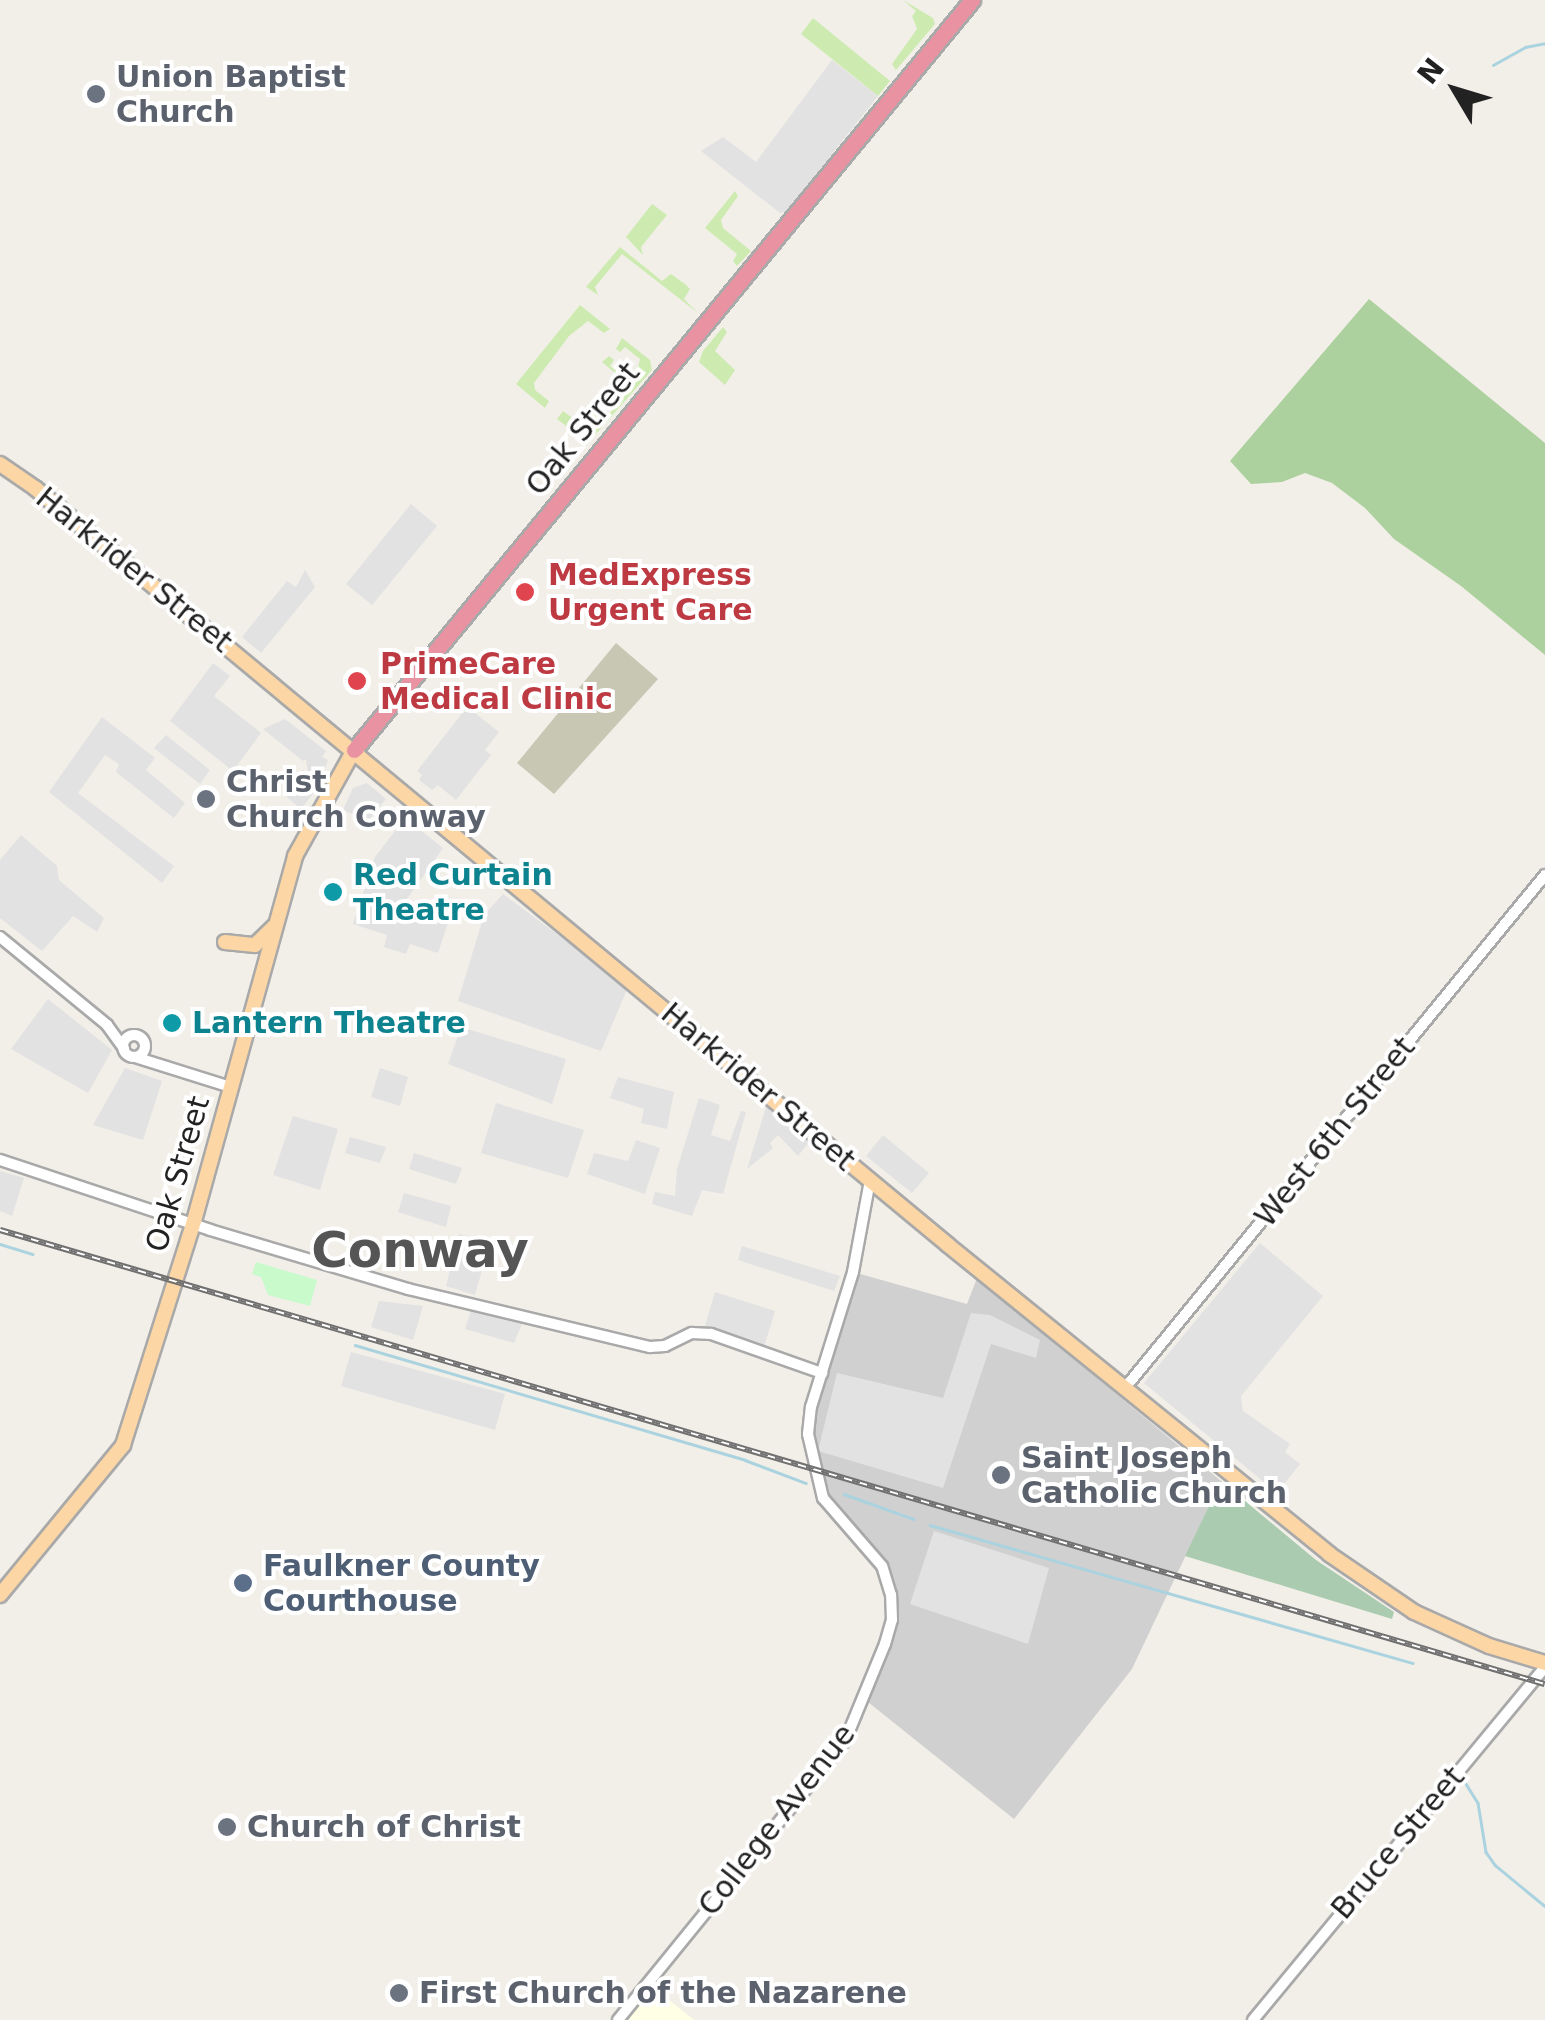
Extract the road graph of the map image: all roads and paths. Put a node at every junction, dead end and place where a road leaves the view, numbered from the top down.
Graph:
1 (972, 0) edge
2 (0, 464) edge
3 (354, 750) junction
4 (1545, 874) edge
5 (280, 917) junction
6 (0, 937) edge
7 (224, 942) dead end
8 (107, 1025) junction
9 (131, 1035) junction
10 (145, 1046) junction
11 (124, 1048) junction
12 (134, 1056) junction
13 (150, 1063) junction
14 (231, 1087) junction
15 (0, 1160) edge
16 (870, 1180) junction
17 (898, 1204) junction
18 (867, 1212) junction
19 (194, 1222) junction
20 (822, 1372) junction
21 (1124, 1388) junction
22 (0, 1595) edge
23 (1545, 1665) edge
24 (618, 2020) edge
25 (1253, 2020) edge

1 - 3 highway, Oak Street
2 - 3 main road, Harkrider Street
3 - 5 main road, Oak Street
3 - 16 main road, Harkrider Street
4 - 21 street, West 6th Street
5 - 7 main road
5 - 14 main road, Oak Street
6 - 8 street
8 - 9 street
8 - 11 street
9 - 10 street
9 - 11 street
10 - 12 street
10 - 13 street
11 - 12 street
12 - 13 street
13 - 14 street
14 - 19 main road, Oak Street
15 - 19 street
16 - 17 main road, Harkrider Street
16 - 18 street, College Avenue
17 - 18 street
17 - 21 main road, Harkrider Street
18 - 20 street, College Avenue
19 - 20 street
19 - 22 main road, Oak Street
20 - 24 street, College Avenue
21 - 23 main road, Harkrider Street
23 - 25 street, Bruce Street

